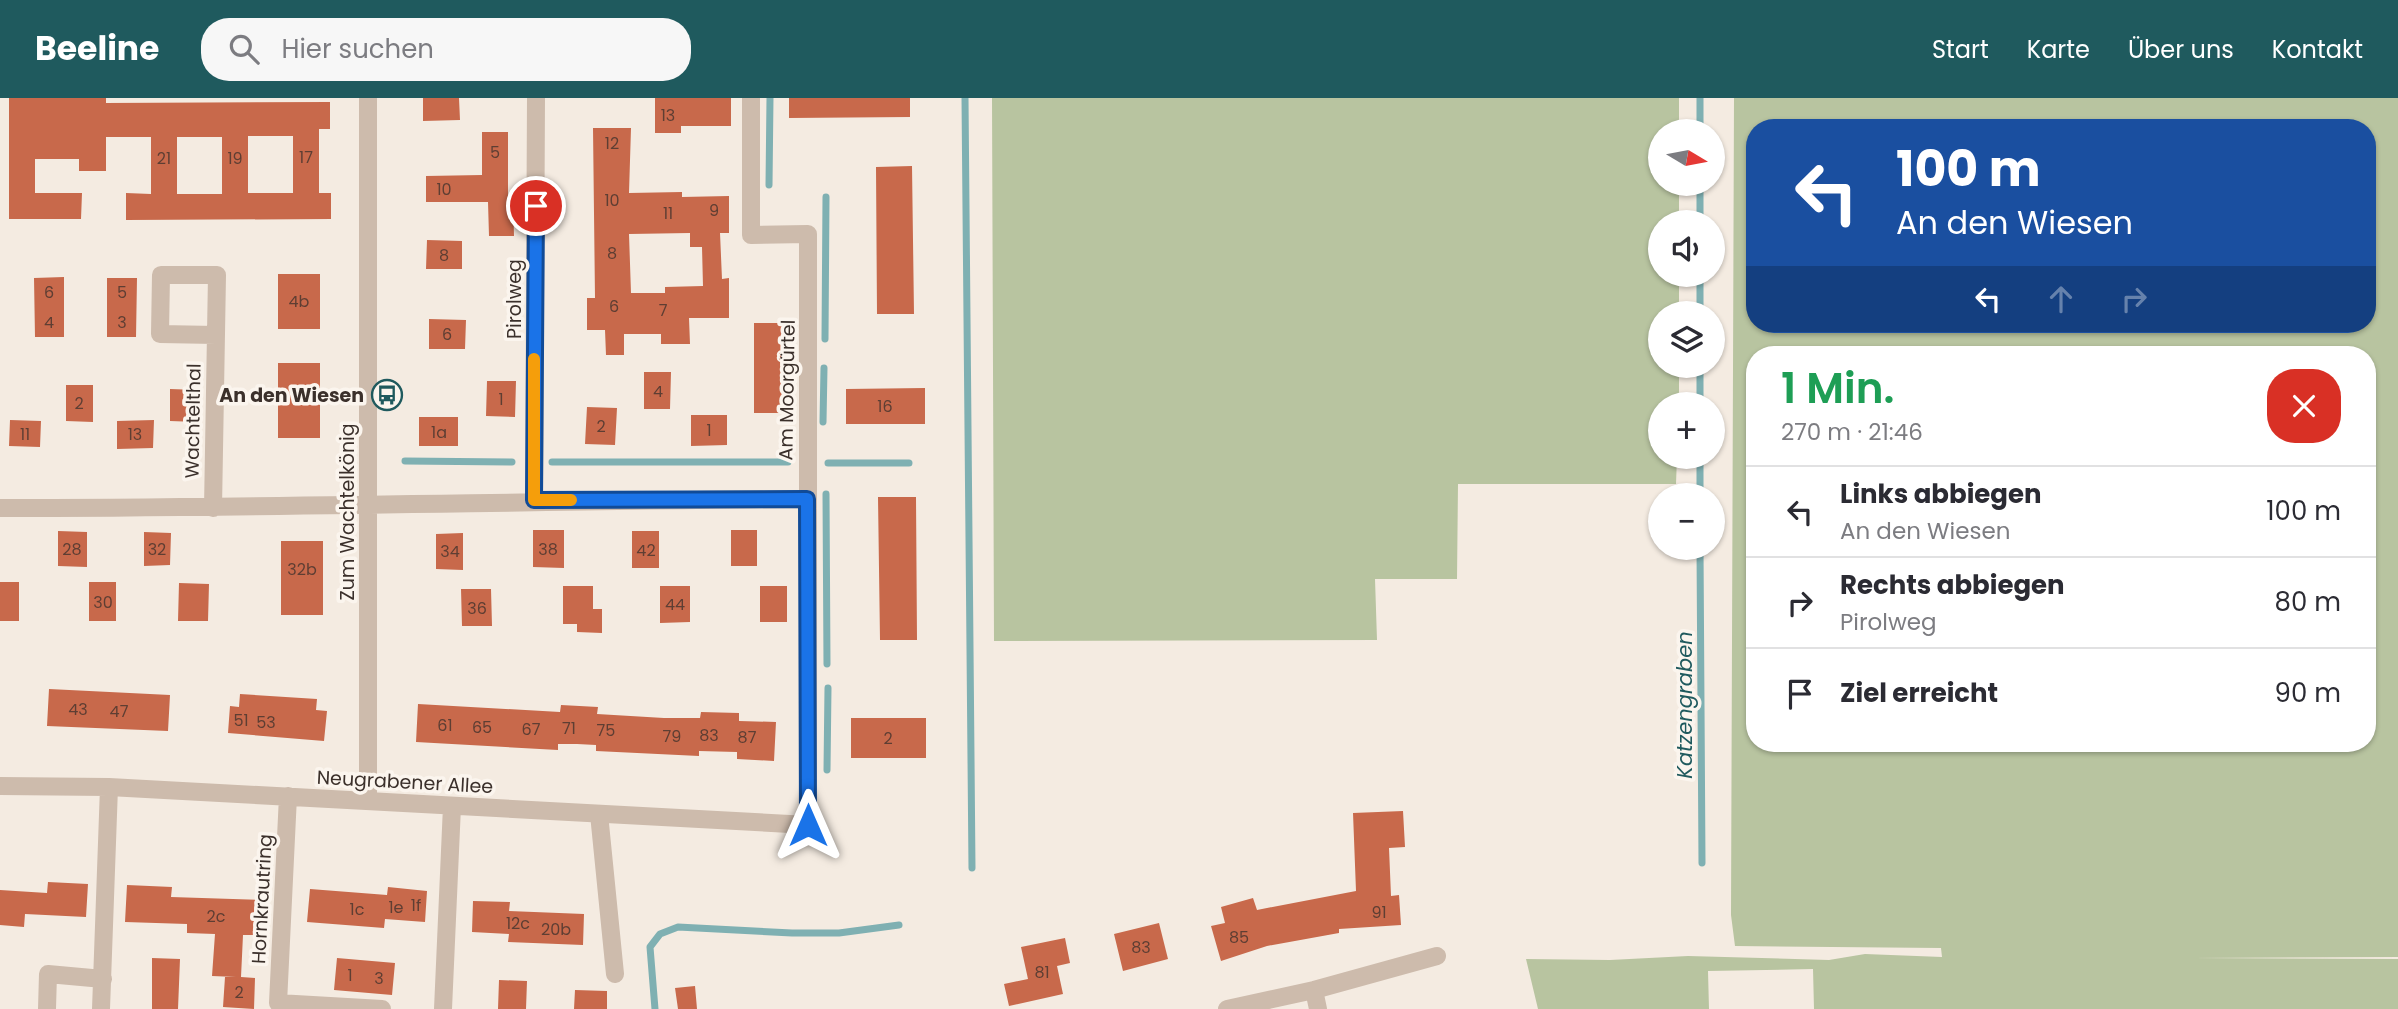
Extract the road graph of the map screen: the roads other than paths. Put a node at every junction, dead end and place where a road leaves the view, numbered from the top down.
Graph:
1 (368, 98) edge
2 (536, 98) edge
3 (751, 98) edge
4 (216, 335) junction
5 (807, 499) junction
6 (534, 500) junction
7 (368, 506) junction
8 (213, 508) junction
9 (0, 509) edge
10 (0, 786) edge
11 (109, 787) junction
12 (288, 796) junction
13 (369, 801) junction
14 (452, 806) junction
15 (600, 814) junction
16 (808, 825) joint
17 (1437, 956) dead end
18 (615, 974) dead end
19 (103, 979) junction
20 (1314, 990) junction
21 (278, 1006) edge
22 (47, 1009) edge
23 (101, 1009) edge
24 (382, 1009) edge
25 (443, 1009) edge
26 (1227, 1009) edge
27 (1318, 1009) edge

1 - 7 street, Zum Wachtelkönig
2 - 6 street, Pirolweg
3 - 5 street, Am Moorgürtel
4 - 4 street, Wachtelthal
4 - 8 street, Wachtelthal
5 - 6 street
5 - 16 street, Am Moorgürtel
6 - 7 street
7 - 8 street
7 - 13 street, Zum Wachtelkönig
8 - 9 street
10 - 11 street, Neugrabener Allee
11 - 12 street, Neugrabener Allee
11 - 19 street
12 - 13 street, Neugrabener Allee
12 - 21 street, Hornkrautring
13 - 14 street, Neugrabener Allee
14 - 15 street, Neugrabener Allee
14 - 25 street
15 - 16 street, Neugrabener Allee
15 - 18 street
17 - 20 street
19 - 22 street
19 - 23 street
20 - 26 street
20 - 27 street
21 - 24 street, Hornkrautring

